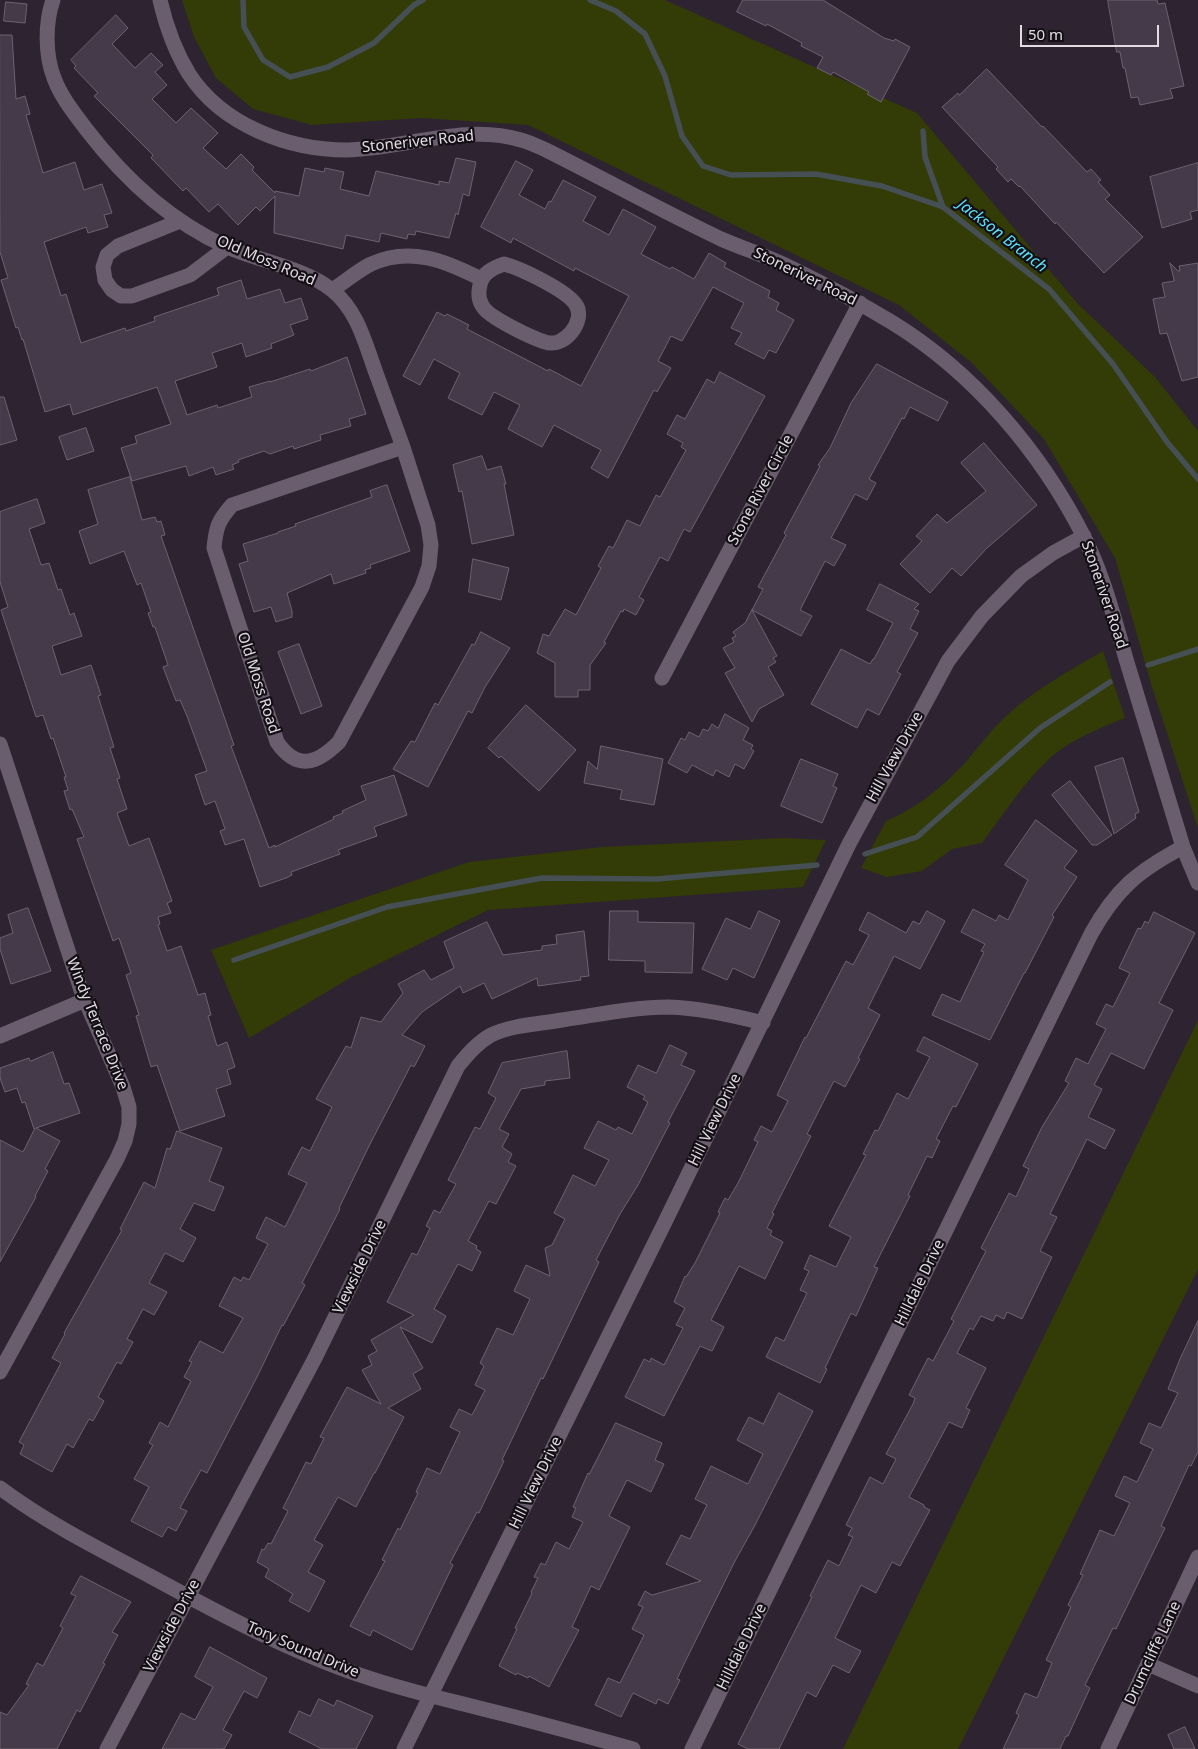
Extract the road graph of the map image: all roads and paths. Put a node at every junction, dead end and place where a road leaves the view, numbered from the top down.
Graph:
1 (53, 0) edge
2 (160, 0) edge
3 (180, 221) junction
4 (227, 247) junction
5 (481, 279) junction
6 (332, 290) junction
7 (860, 303) junction
8 (403, 448) junction
9 (1084, 536) junction
10 (662, 678) dead end
11 (0, 744) edge
12 (3, 764) edge
13 (1184, 847) junction
14 (1198, 883) edge
15 (85, 1000) junction
16 (762, 1023) junction
17 (0, 1036) edge
18 (0, 1372) edge
19 (0, 1488) edge
20 (1198, 1557) edge
21 (188, 1596) junction
22 (1148, 1664) junction
23 (1198, 1686) edge
24 (431, 1695) junction
25 (107, 1749) edge
26 (404, 1749) edge
27 (633, 1749) edge
28 (692, 1749) edge
29 (1108, 1749) edge

1 - 3 street, Old Moss Road
2 - 7 street, Stoneriver Road
3 - 4 street, Old Moss Road
3 - 4 street
4 - 6 street, Old Moss Road
5 - 5 street
5 - 6 street
6 - 8 street, Old Moss Road
7 - 9 street, Stoneriver Road
7 - 10 street, Stone River Circle
8 - 8 street, Old Moss Road
9 - 13 street, Stoneriver Road
9 - 16 street, Hill View Drive
11 - 12 street, Windy Terrace Drive
12 - 15 street, Windy Terrace Drive
13 - 14 street, Stoneriver Road
13 - 28 street, Hilldale Drive
15 - 17 street
15 - 18 street, Windy Terrace Drive
16 - 21 street, Viewside Drive
16 - 24 street, Hill View Drive
19 - 21 street, Tory Sound Drive
20 - 22 street, Drumcliffe Lane
21 - 24 street, Tory Sound Drive
21 - 25 street, Viewside Drive
22 - 23 street
22 - 29 street, Drumcliffe Lane
24 - 26 street, Hill View Drive
24 - 27 street, Tory Sound Drive

